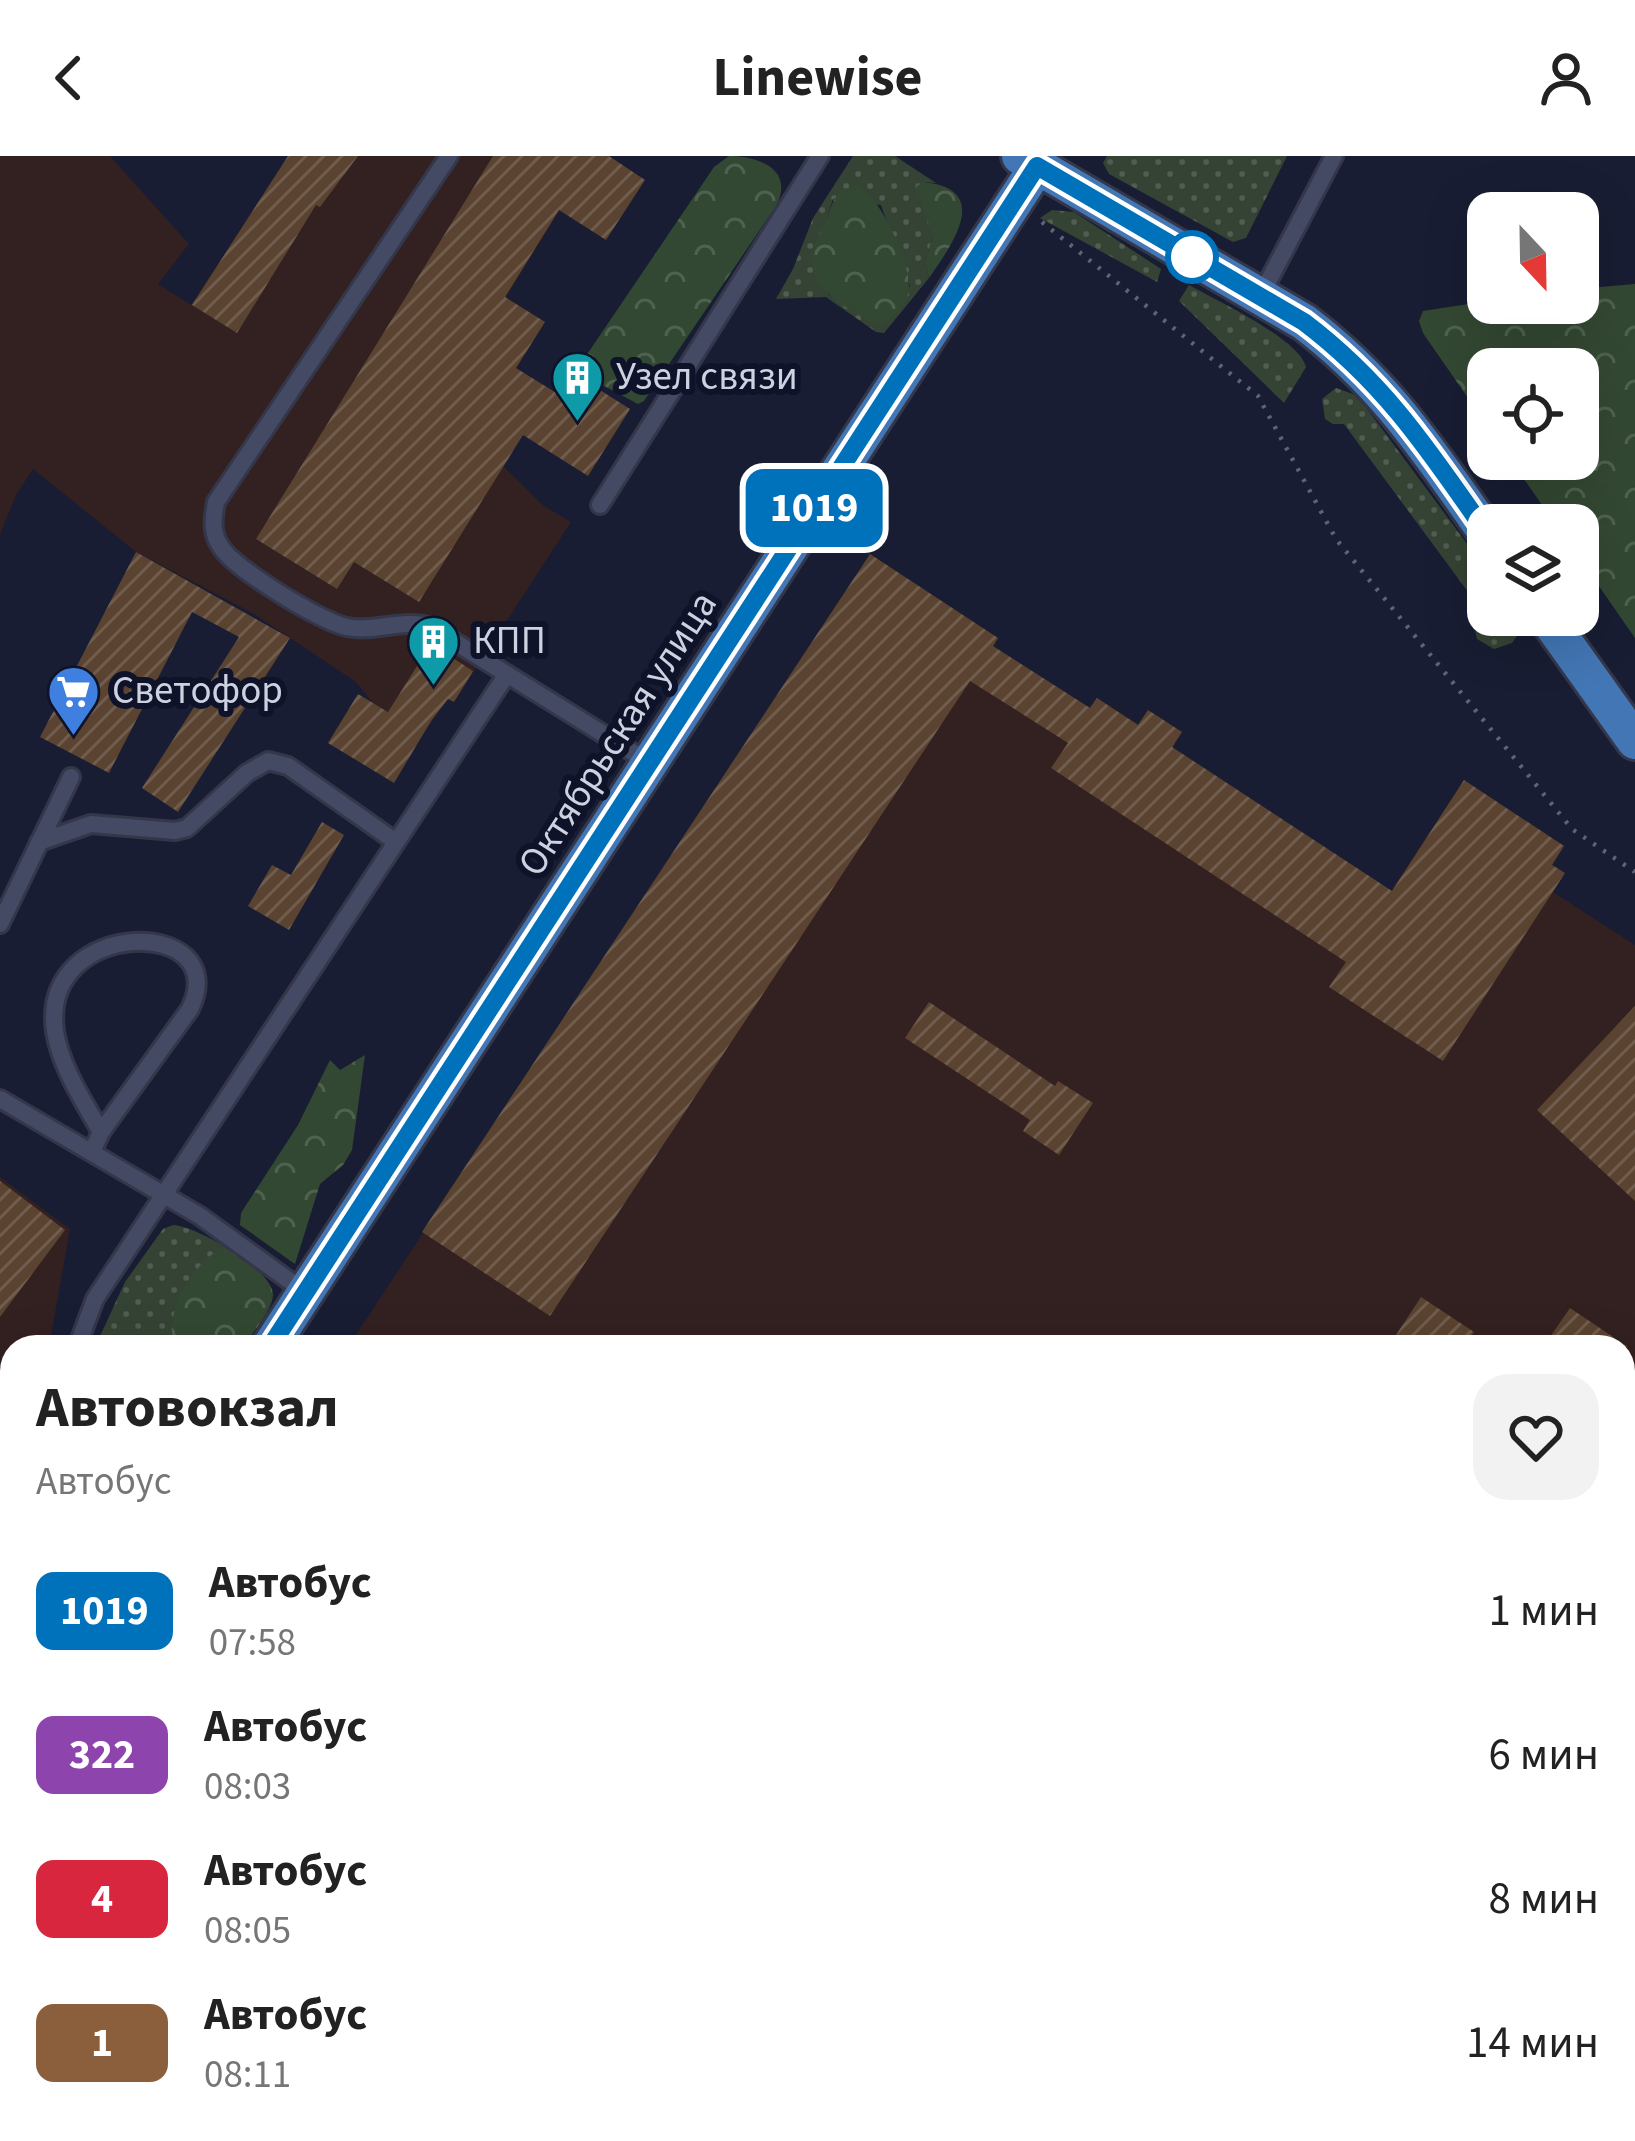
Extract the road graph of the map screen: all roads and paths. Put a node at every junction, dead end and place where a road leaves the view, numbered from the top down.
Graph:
1 (449, 156) edge
2 (820, 156) edge
3 (1334, 156) edge
4 (1034, 160) edge
5 (1014, 200) junction
6 (1260, 297) junction
7 (599, 505) dead end
8 (1467, 505) edge
9 (1559, 636) edge
10 (507, 674) junction
11 (1635, 741) edge
12 (650, 763) junction
13 (70, 777) dead end
14 (39, 842) junction
15 (396, 842) junction
16 (1635, 872) edge
17 (0, 924) edge
18 (0, 1099) edge
19 (101, 1132) junction
20 (92, 1152) junction
21 (166, 1194) junction
22 (305, 1292) junction
23 (81, 1335) edge
24 (278, 1335) edge

1 - 10 lane
2 - 7 lane
3 - 6 lane
4 - 5 main road, Октябрьская улица
4 - 6 main road
5 - 12 main road, Октябрьская улица
5 - 16 path
6 - 8 main road
9 - 11 main road
10 - 12 lane
10 - 15 lane
12 - 22 main road, Октябрьская улица
13 - 14 lane
14 - 15 lane
14 - 17 lane
15 - 21 lane
18 - 20 lane
19 - 19 lane
19 - 20 lane
20 - 21 lane
21 - 22 lane
21 - 23 lane
22 - 24 main road, Октябрьская улица

